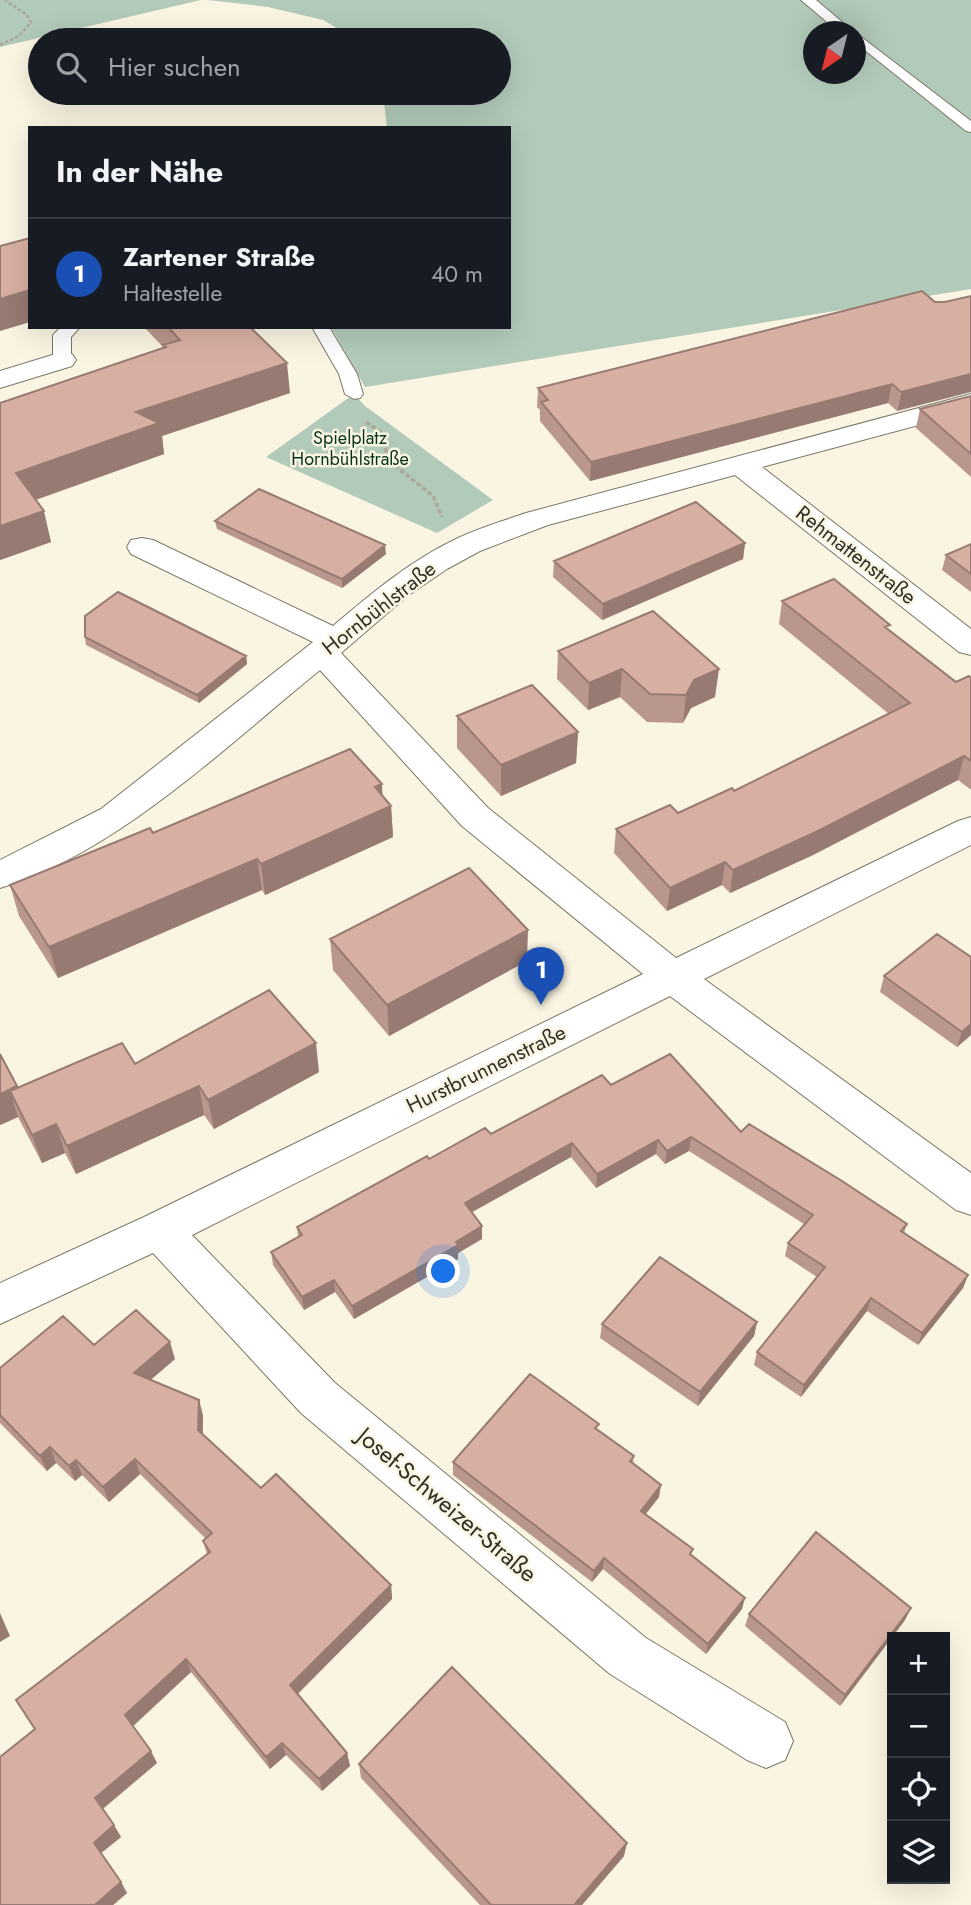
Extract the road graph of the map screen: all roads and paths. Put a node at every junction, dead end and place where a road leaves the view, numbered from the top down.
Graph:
1 (5, 0) edge
2 (808, 0) edge
3 (834, 21) edge
4 (0, 45) edge
5 (866, 45) edge
6 (971, 128) edge
7 (70, 329) edge
8 (321, 329) edge
9 (62, 360) joint
10 (0, 380) edge
11 (354, 394) joint
12 (971, 402) edge
13 (741, 465) junction
14 (469, 544) junction
15 (142, 547) dead end
16 (971, 645) edge
17 (329, 646) junction
18 (971, 830) edge
19 (0, 875) edge
20 (673, 977) junction
21 (971, 1198) edge
22 (159, 1230) junction
23 (0, 1304) edge
24 (766, 1741) dead end

1 - 4 path
2 - 3 lane
5 - 6 lane
7 - 9 lane
8 - 11 lane
9 - 10 street
11 - 14 path
12 - 13 street, Hornbühlstraße
13 - 14 street, Hornbühlstraße
13 - 16 street, Rehmattenstraße
14 - 17 street, Hornbühlstraße
15 - 17 street
17 - 19 street, Hornbühlstraße
17 - 20 street
18 - 20 street, Hurstbrunnenstraße
20 - 21 street
20 - 22 street, Hurstbrunnenstraße
22 - 23 street, Hurstbrunnenstraße
22 - 24 street, Josef-Schweizer-Straße

